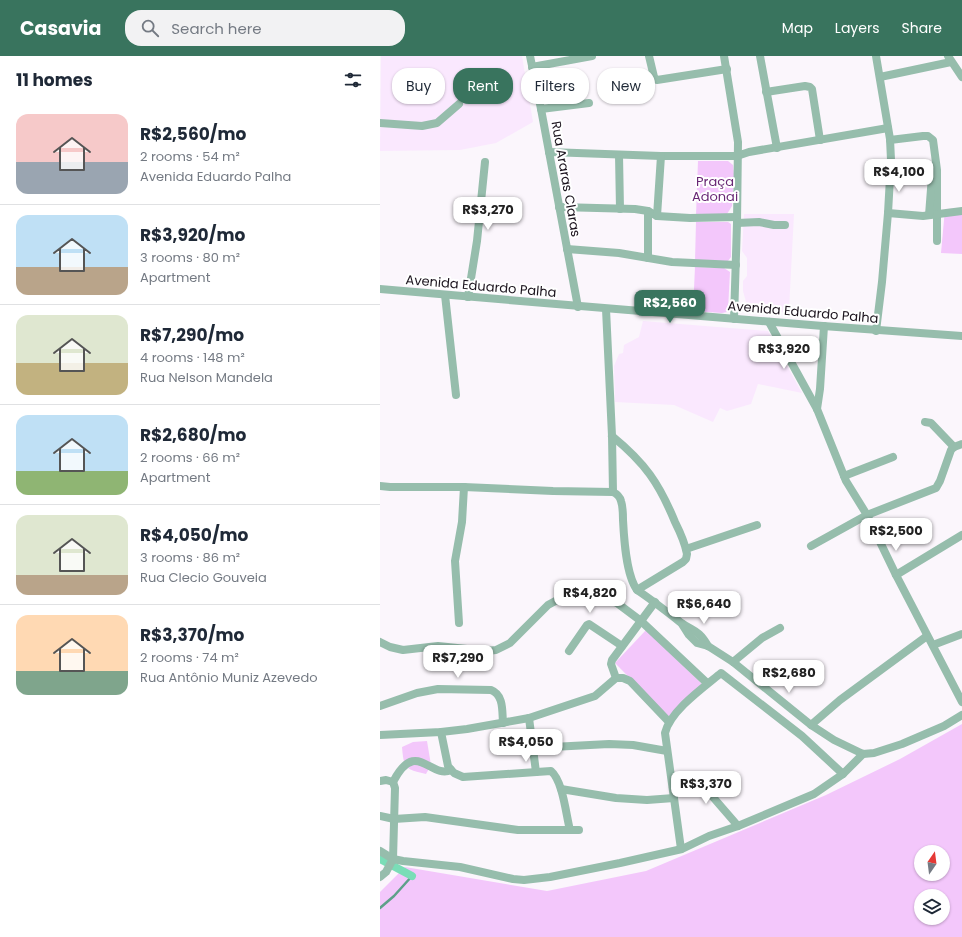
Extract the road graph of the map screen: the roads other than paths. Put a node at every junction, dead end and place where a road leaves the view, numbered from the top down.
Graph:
1 (530, 56) edge
2 (592, 56) edge
3 (649, 56) edge
4 (724, 56) edge
5 (760, 56) edge
6 (876, 56) edge
7 (950, 59) edge
8 (532, 67) junction
9 (727, 69) junction
10 (962, 77) edge
11 (880, 78) junction
12 (766, 92) junction
13 (459, 104) dead end
14 (581, 104) edge
15 (541, 109) junction
16 (380, 124) edge
17 (888, 128) junction
18 (820, 140) junction
19 (890, 140) junction
20 (777, 148) junction
21 (549, 152) junction
22 (619, 155) junction
23 (661, 156) junction
24 (737, 156) junction
25 (485, 162) dead end
26 (558, 207) junction
27 (620, 209) junction
28 (648, 211) junction
29 (962, 211) edge
30 (888, 213) junction
31 (933, 215) junction
32 (657, 216) junction
33 (737, 220) junction
34 (785, 225) dead end
35 (937, 241) dead end
36 (567, 249) junction
37 (648, 258) junction
38 (736, 265) junction
39 (380, 290) edge
40 (445, 295) junction
41 (468, 297) junction
42 (578, 307) junction
43 (606, 309) junction
44 (734, 319) junction
45 (769, 322) junction
46 (824, 326) junction
47 (876, 331) junction
48 (962, 336) edge
49 (456, 395) dead end
50 (817, 409) junction
51 (925, 422) dead end
52 (612, 436) junction
53 (958, 446) edge
54 (893, 457) dead end
55 (844, 476) junction
56 (380, 486) edge
57 (464, 487) junction
58 (613, 492) junction
59 (867, 515) junction
60 (757, 525) dead end
61 (962, 535) edge
62 (811, 546) dead end
63 (686, 549) junction
64 (896, 575) junction
65 (637, 590) junction
66 (655, 602) junction
67 (641, 621) junction
68 (460, 623) dead end
69 (780, 628) dead end
70 (962, 634) edge
71 (927, 636) junction
72 (380, 642) edge
73 (932, 645) junction
74 (622, 646) junction
75 (569, 651) dead end
76 (732, 662) junction
77 (616, 678) junction
78 (708, 683) junction
79 (962, 702) edge
80 (380, 706) edge
81 (962, 715) edge
82 (529, 718) junction
83 (669, 722) junction
84 (504, 723) junction
85 (811, 725) junction
86 (441, 732) junction
87 (380, 735) edge
88 (533, 748) junction
89 (667, 751) junction
90 (863, 754) junction
91 (451, 770) junction
92 (536, 772) junction
93 (843, 774) junction
94 (380, 781) edge
95 (393, 782) junction
96 (673, 788) junction
97 (561, 789) junction
98 (674, 798) junction
99 (380, 816) edge
100 (394, 819) junction
101 (738, 826) junction
102 (570, 830) junction
103 (579, 830) dead end
104 (681, 849) junction
105 (380, 851) edge
106 (392, 861) junction
107 (383, 875) edge

1 - 8 street, Rua Araras Claras
2 - 8 street
3 - 9 street
4 - 9 street
5 - 12 street
6 - 11 street
7 - 10 street
7 - 11 street
8 - 15 street, Rua Araras Claras
9 - 24 street
11 - 17 street
12 - 18 street
12 - 20 street
13 - 16 street
14 - 15 street
15 - 21 street, Rua Araras Claras
17 - 18 street
17 - 19 street
18 - 20 street
19 - 30 street
19 - 31 street
20 - 24 street
21 - 22 street
21 - 26 street, Rua Araras Claras
22 - 23 street
22 - 27 street
23 - 24 street
23 - 32 street
24 - 33 street
25 - 41 street
26 - 27 street
26 - 36 street, Rua Araras Claras
27 - 28 street
28 - 32 street
28 - 37 street
29 - 31 street
30 - 31 street
30 - 47 street
31 - 35 street
32 - 33 street
33 - 34 street
33 - 38 street
36 - 37 street
36 - 42 street, Rua Araras Claras
37 - 38 street
38 - 44 street
39 - 40 street, Avenida Eduardo Palha
40 - 41 street, Avenida Eduardo Palha
40 - 49 street
41 - 42 street, Avenida Eduardo Palha
42 - 43 street, Avenida Eduardo Palha
43 - 44 street, Avenida Eduardo Palha
43 - 52 street
44 - 45 street, Avenida Eduardo Palha
45 - 46 street, Avenida Eduardo Palha
45 - 50 street
46 - 47 street, Avenida Eduardo Palha
46 - 50 street
47 - 48 street, Avenida Eduardo Palha
50 - 55 street
51 - 53 street
52 - 58 street
52 - 63 street
53 - 59 street
54 - 55 street
55 - 59 street
56 - 57 street
57 - 58 street
57 - 68 street
58 - 65 street
59 - 62 street
59 - 64 street
60 - 63 street
61 - 64 street
63 - 65 street
64 - 71 street
65 - 66 street
66 - 67 street
66 - 76 street
67 - 72 street
67 - 74 street
67 - 78 street
69 - 76 street
70 - 73 street
71 - 73 street
71 - 85 street
73 - 79 street
74 - 75 street
74 - 77 street
76 - 85 street
77 - 82 street
77 - 83 street
78 - 83 street
78 - 93 street
80 - 84 street
81 - 90 street
82 - 84 street
82 - 88 street
83 - 89 street
84 - 86 street
85 - 90 street
86 - 87 street
86 - 91 street
88 - 89 street
88 - 92 street
89 - 96 street
90 - 93 street
91 - 92 street
91 - 95 street
92 - 97 street
93 - 101 street
94 - 95 street
95 - 100 street
96 - 98 street
96 - 101 street
97 - 98 street
97 - 102 street
98 - 104 street
99 - 100 street
100 - 102 street
100 - 106 street
101 - 104 street
102 - 103 street
104 - 106 street
105 - 106 street
106 - 107 street

